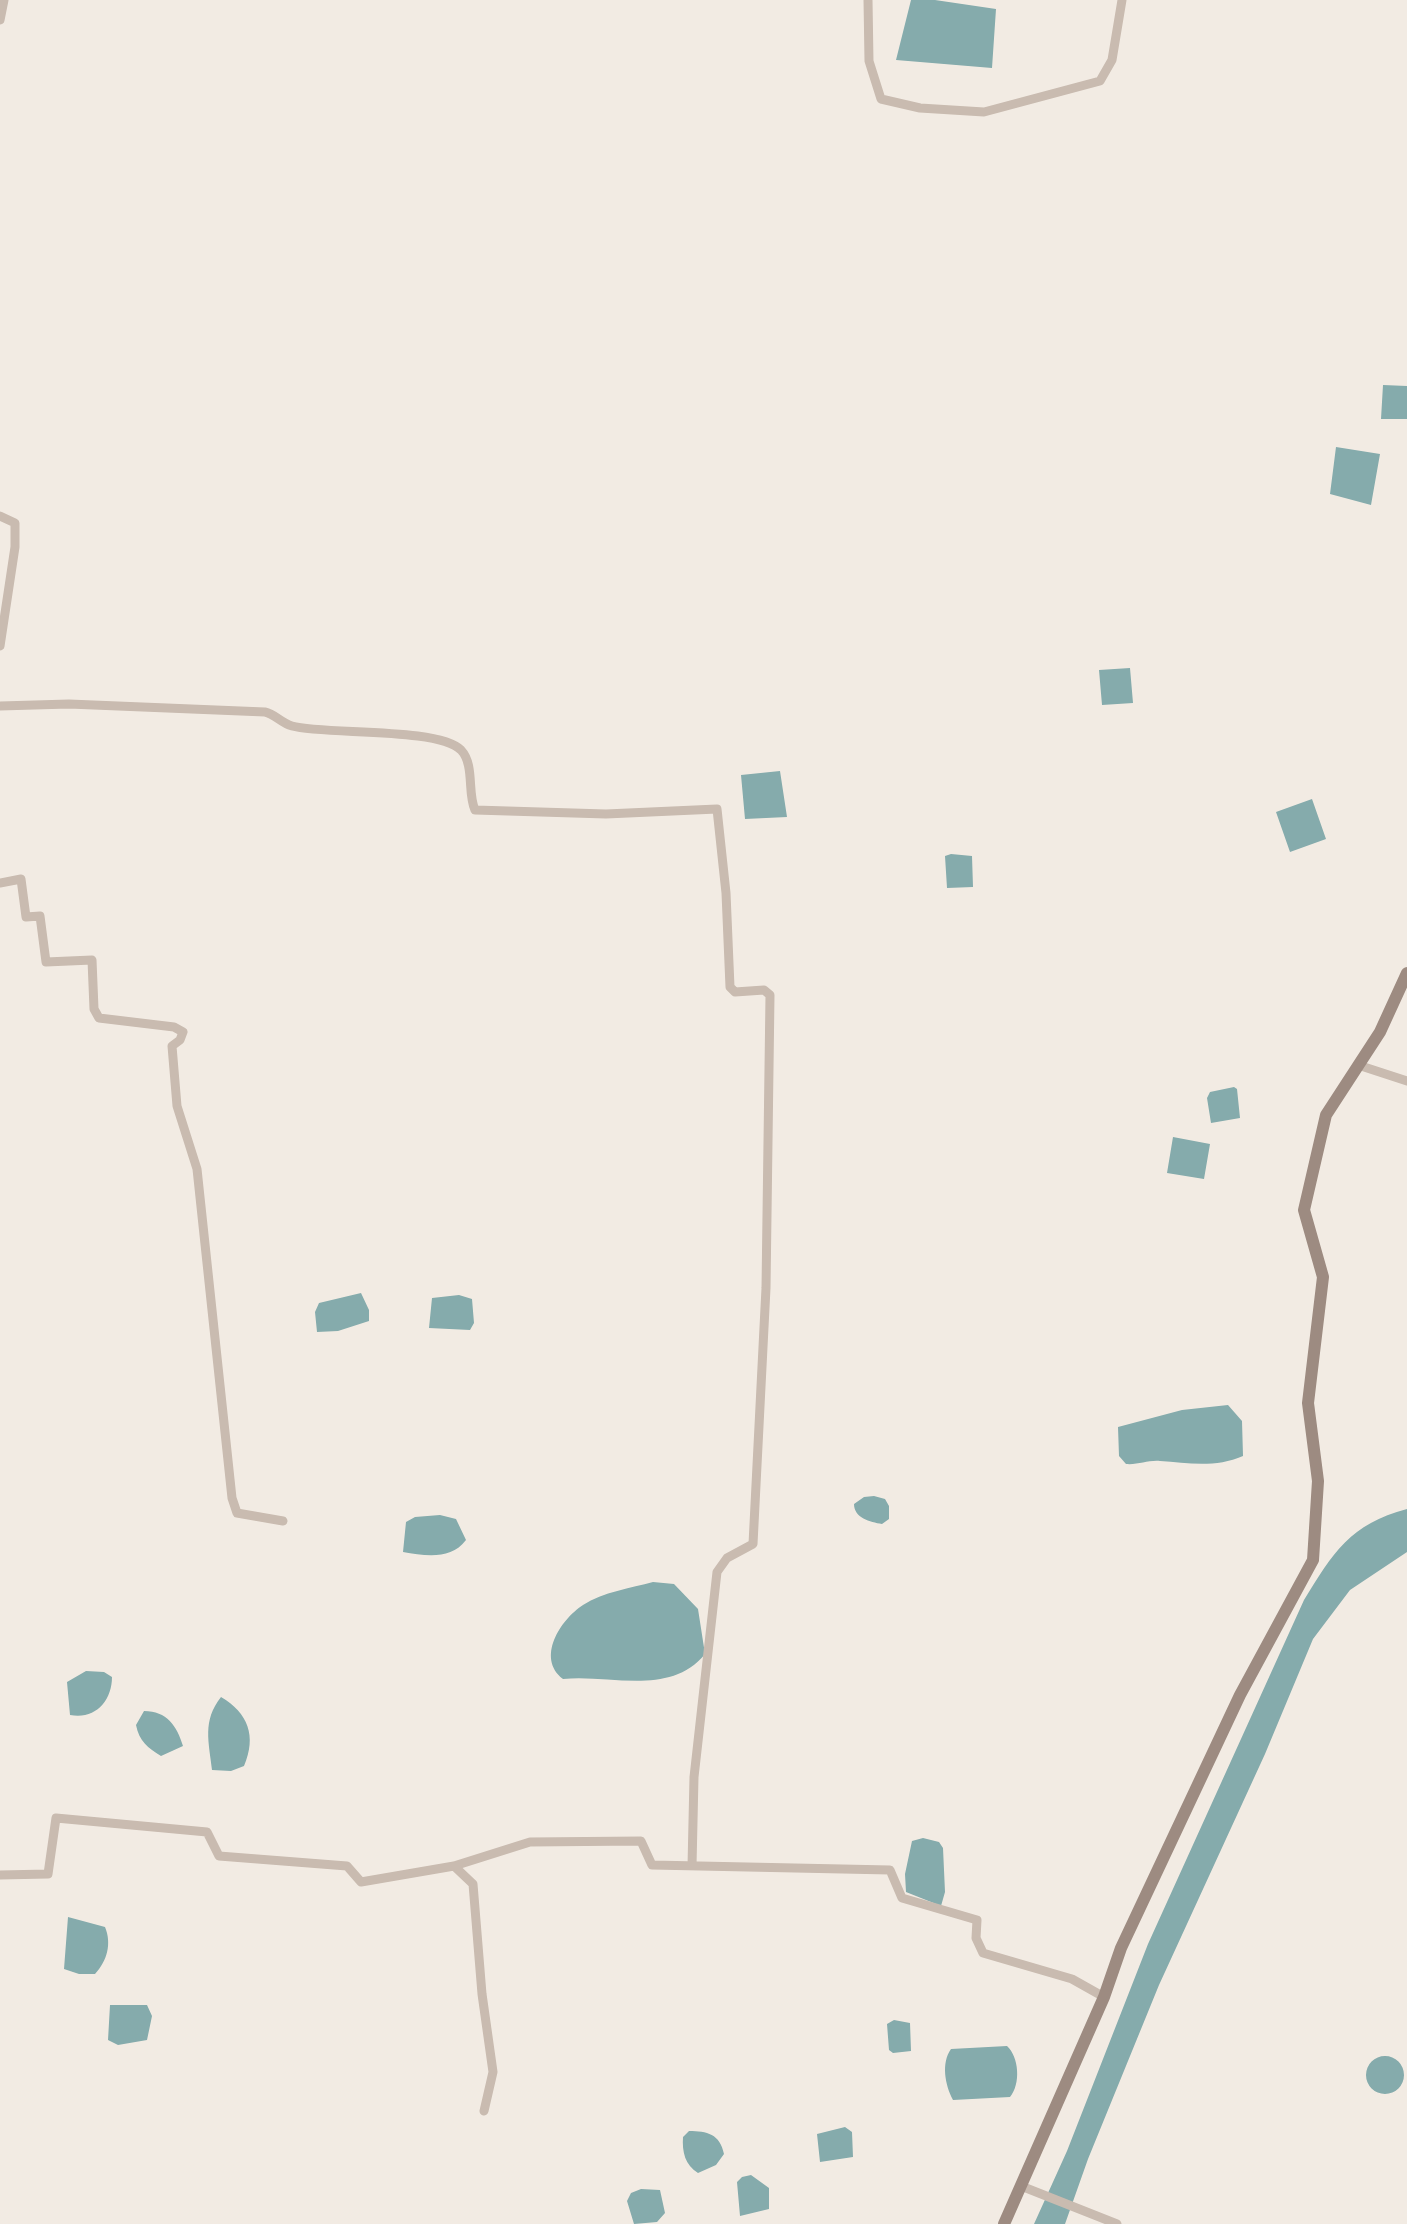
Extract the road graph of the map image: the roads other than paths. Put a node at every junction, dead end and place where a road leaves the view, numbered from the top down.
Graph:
1 (4, 0) edge
2 (868, 0) edge
3 (1122, 0) edge
4 (0, 20) edge
5 (0, 516) edge
6 (0, 646) edge
7 (0, 706) edge
8 (0, 883) edge
9 (1407, 972) edge
10 (1358, 1065) junction
11 (1407, 1081) edge
12 (283, 1520) dead end
13 (454, 1866) junction
14 (692, 1866) junction
15 (0, 1875) edge
16 (1104, 1997) junction
17 (484, 2111) dead end
18 (1021, 2186) junction
19 (1004, 2224) edge
20 (1118, 2224) edge

1 - 4 street
2 - 3 street
5 - 6 street
7 - 14 street
8 - 12 street
9 - 10 main road
10 - 11 street
10 - 16 main road
13 - 14 street
13 - 15 street
13 - 17 street
14 - 16 street
16 - 18 main road
18 - 19 main road
18 - 20 street

